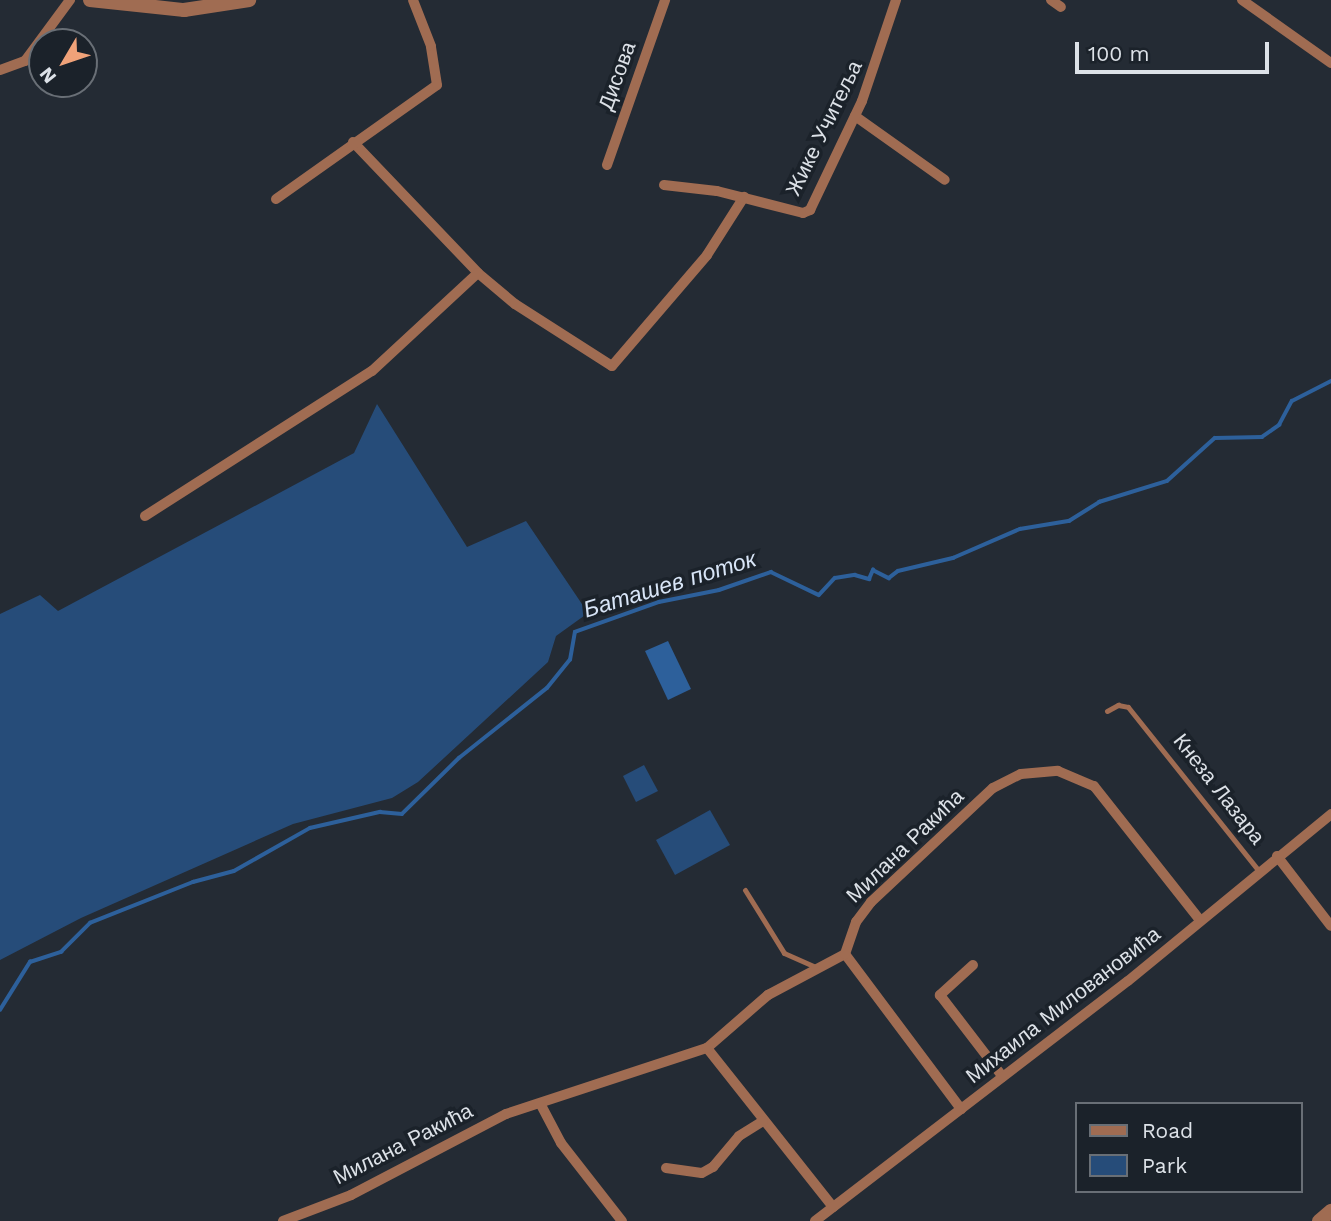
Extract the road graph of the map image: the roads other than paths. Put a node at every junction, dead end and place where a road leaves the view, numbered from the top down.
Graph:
1 (70, 0) edge
2 (90, 0) edge
3 (249, 0) edge
4 (413, 0) edge
5 (665, 0) edge
6 (897, 0) edge
7 (1051, 0) edge
8 (1242, 0) edge
9 (1061, 7) dead end
10 (1331, 63) edge
11 (0, 70) edge
12 (855, 116) junction
13 (354, 142) junction
14 (607, 165) dead end
15 (945, 180) dead end
16 (664, 185) dead end
17 (744, 197) junction
18 (276, 198) dead end
19 (478, 273) junction
20 (145, 516) dead end
21 (1107, 711) dead end
22 (1331, 814) edge
23 (1277, 856) junction
24 (1259, 871) junction
25 (745, 890) dead end
26 (1200, 920) junction
27 (1331, 926) edge
28 (845, 954) junction
29 (973, 965) dead end
30 (815, 967) junction
31 (707, 1048) junction
32 (1003, 1077) junction
33 (541, 1105) junction
34 (961, 1110) junction
35 (762, 1121) junction
36 (666, 1168) dead end
37 (833, 1207) junction
38 (1331, 1211) edge
39 (283, 1221) edge
40 (622, 1221) edge
41 (814, 1221) edge
42 (1319, 1221) edge

1 - 11 street
2 - 3 street
4 - 13 street
5 - 14 street, Дисова
6 - 12 street, Жике Учитеља
7 - 9 street
8 - 10 street
12 - 15 street
12 - 17 street, Жике Учитеља
13 - 18 street
13 - 19 street
16 - 17 street, Жике Учитеља
17 - 19 street
19 - 20 street
21 - 24 lane, Кнеза Лазара
22 - 23 street, Михаила Миловановића
23 - 24 street, Михаила Миловановића
23 - 27 street, Кнеза Лазара
24 - 26 street, Михаила Миловановића
25 - 30 lane
26 - 28 street, Милана Ракића
26 - 32 street, Михаила Миловановића
28 - 30 street, Милана Ракића
28 - 34 street
29 - 32 street
30 - 31 street, Милана Ракића
31 - 33 street, Милана Ракића
31 - 35 street
32 - 34 street, Михаила Миловановића
33 - 39 street, Милана Ракића
33 - 40 street
34 - 37 street, Михаила Миловановића
35 - 36 street
35 - 37 street
37 - 41 street, Михаила Миловановића
38 - 42 street

